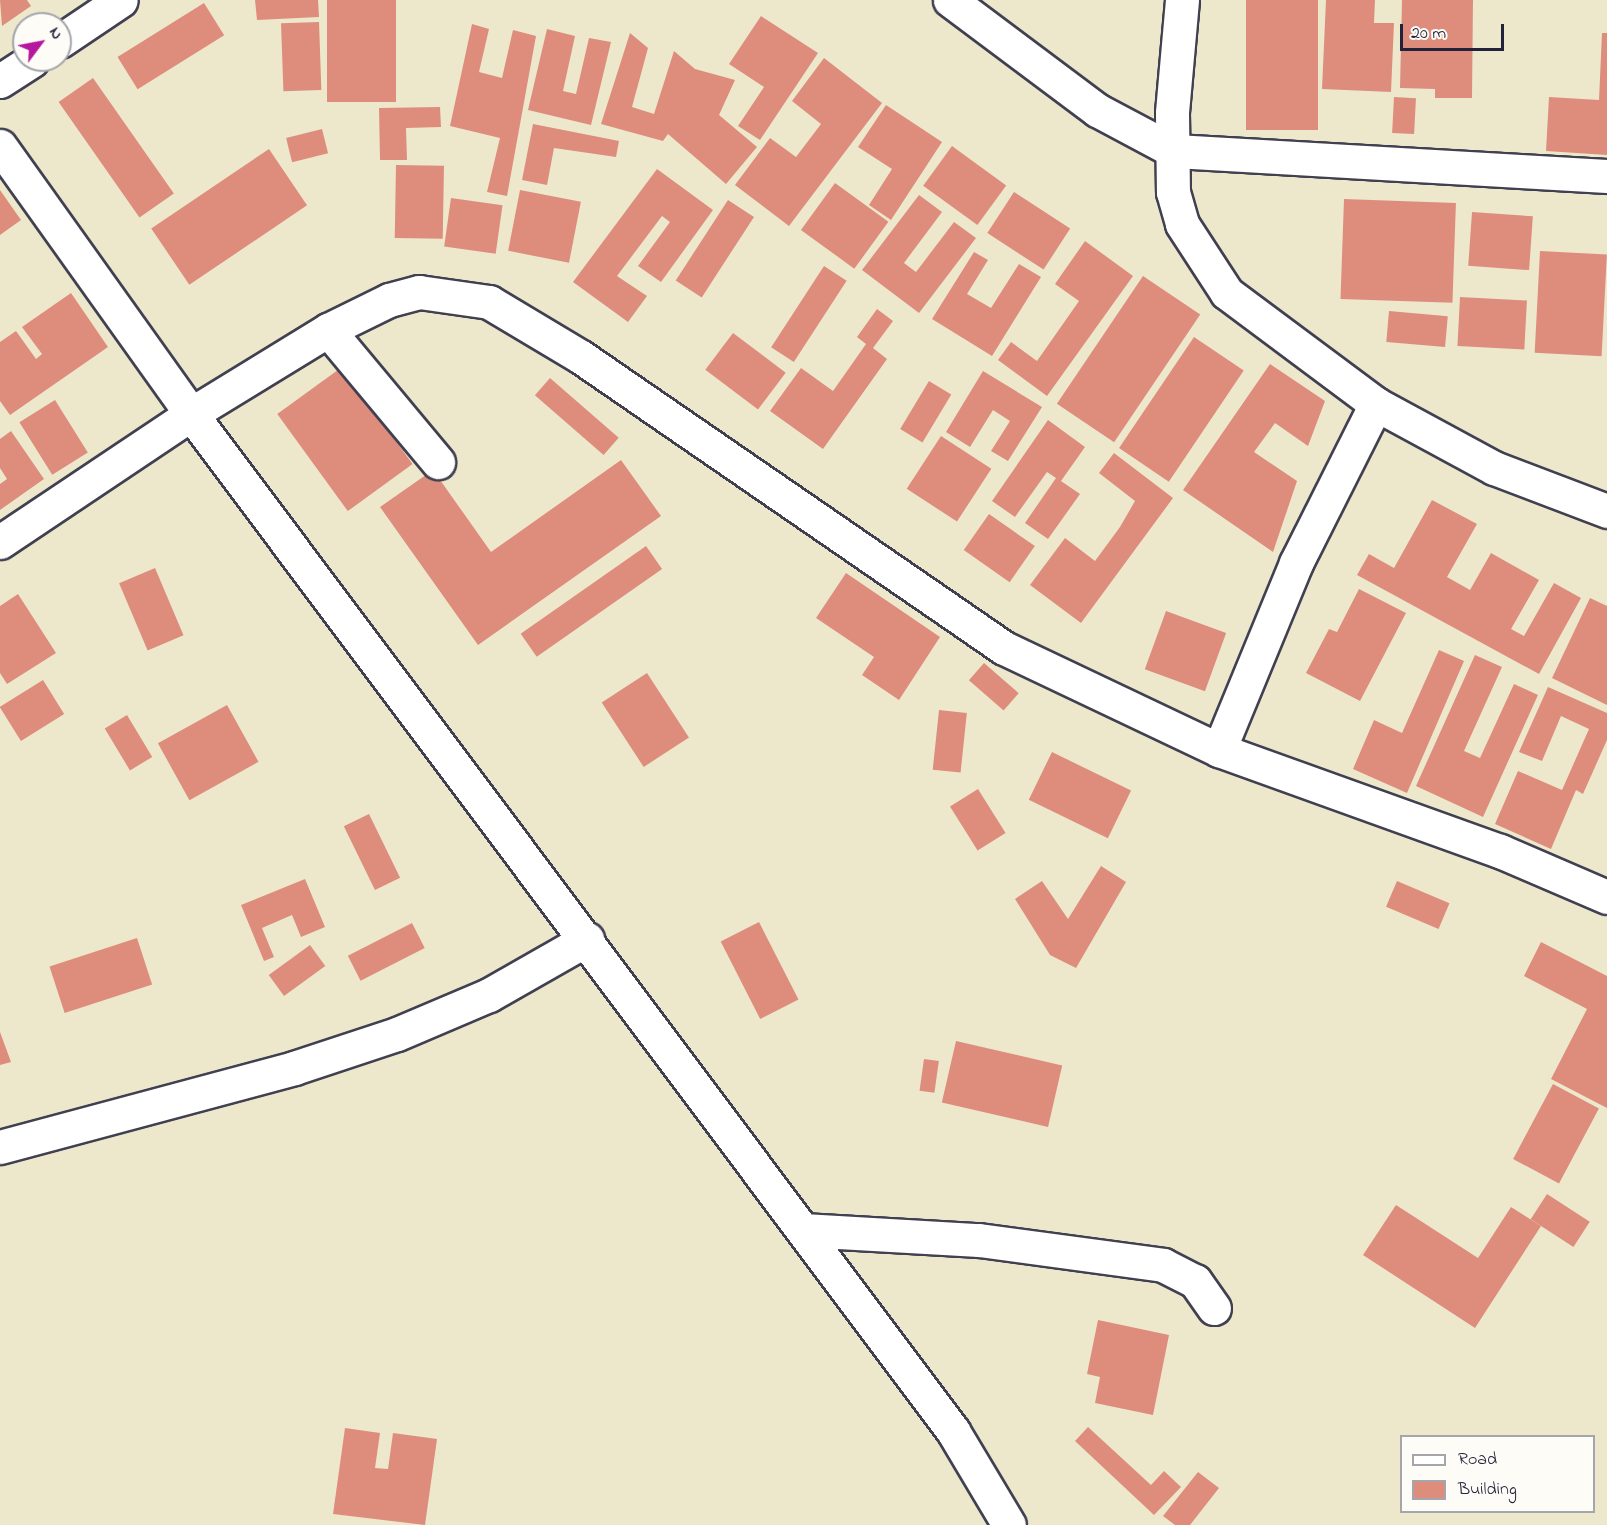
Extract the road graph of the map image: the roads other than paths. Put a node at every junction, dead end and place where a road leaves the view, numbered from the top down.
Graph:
1 (121, 0) edge
2 (950, 0) edge
3 (1182, 0) edge
4 (72, 33) edge
5 (14, 72) edge
6 (0, 81) edge
7 (0, 146) edge
8 (1173, 151) junction
9 (1607, 176) edge
10 (328, 330) junction
11 (1376, 404) junction
12 (191, 414) junction
13 (438, 462) dead end
14 (1607, 512) edge
15 (0, 542) edge
16 (1219, 750) junction
17 (1607, 897) edge
18 (587, 939) junction
19 (0, 1147) edge
20 (803, 1230) junction
21 (1214, 1308) dead end
22 (1009, 1525) edge

1 - 4 street
2 - 8 street
3 - 8 street
5 - 6 street
7 - 12 street
8 - 9 street
8 - 11 street
10 - 12 street
10 - 13 street
10 - 16 street
11 - 14 street
11 - 16 street
12 - 15 street
12 - 18 street
16 - 17 street
18 - 19 street
18 - 20 street
20 - 21 street
20 - 22 street

